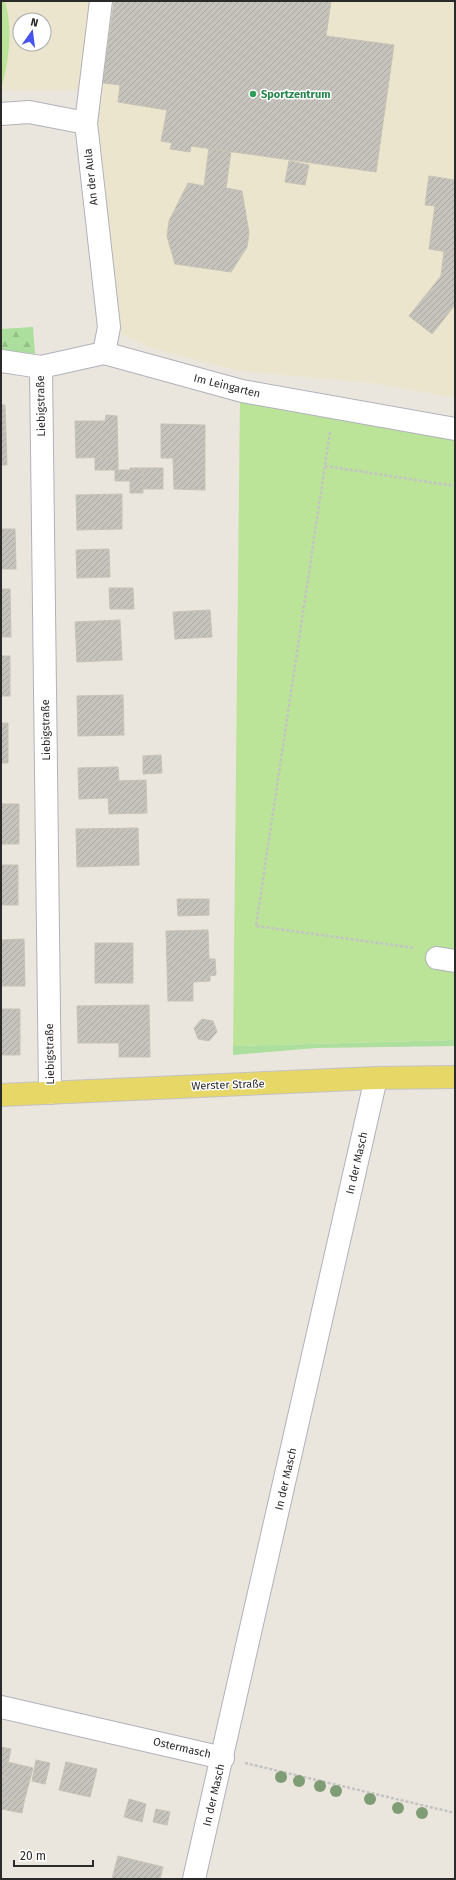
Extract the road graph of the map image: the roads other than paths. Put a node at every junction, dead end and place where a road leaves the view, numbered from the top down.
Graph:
1 (100, 1) edge
2 (1, 114) edge
3 (86, 123) junction
4 (104, 353) junction
5 (1, 361) edge
6 (41, 367) junction
7 (455, 429) edge
8 (455, 1077) edge
9 (376, 1078) junction
10 (50, 1092) junction
11 (1, 1095) edge
12 (1, 1707) edge
13 (223, 1758) junction
14 (194, 1879) edge

1 - 3 street, An der Aula
2 - 3 street
3 - 4 street, An der Aula
4 - 6 street, Im Leingarten
4 - 7 street, Im Leingarten
5 - 6 street, Im Leingarten
6 - 10 street, Liebigstraße
8 - 9 main road, Werster Straße
9 - 10 main road, Werster Straße
9 - 13 street, In der Masch
10 - 11 main road, Werster Straße
12 - 13 street, Ostermasch
13 - 14 street, In der Masch

